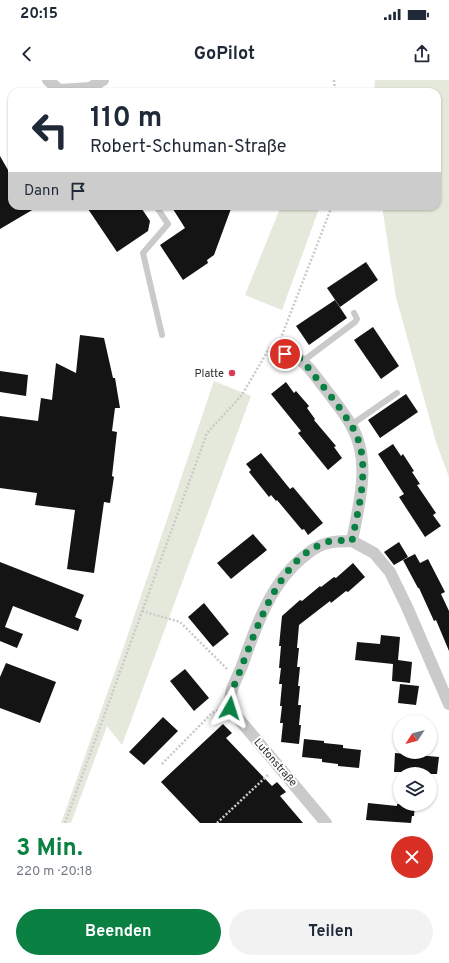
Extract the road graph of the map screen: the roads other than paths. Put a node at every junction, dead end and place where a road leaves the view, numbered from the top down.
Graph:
1 (48, 80) edge
2 (103, 80) edge
3 (57, 88) edge
4 (90, 88) edge
5 (159, 210) edge
6 (354, 313) dead end
7 (162, 335) dead end
8 (285, 354) dead end
9 (303, 361) junction
10 (397, 392) dead end
11 (351, 425) junction
12 (352, 541) junction
13 (449, 704) edge
14 (326, 823) edge

1 - 3 street
2 - 4 street
5 - 7 lane
6 - 9 lane
8 - 9 street
9 - 11 street
10 - 11 lane
11 - 12 street
12 - 13 street
12 - 14 street, Lutonstraße

